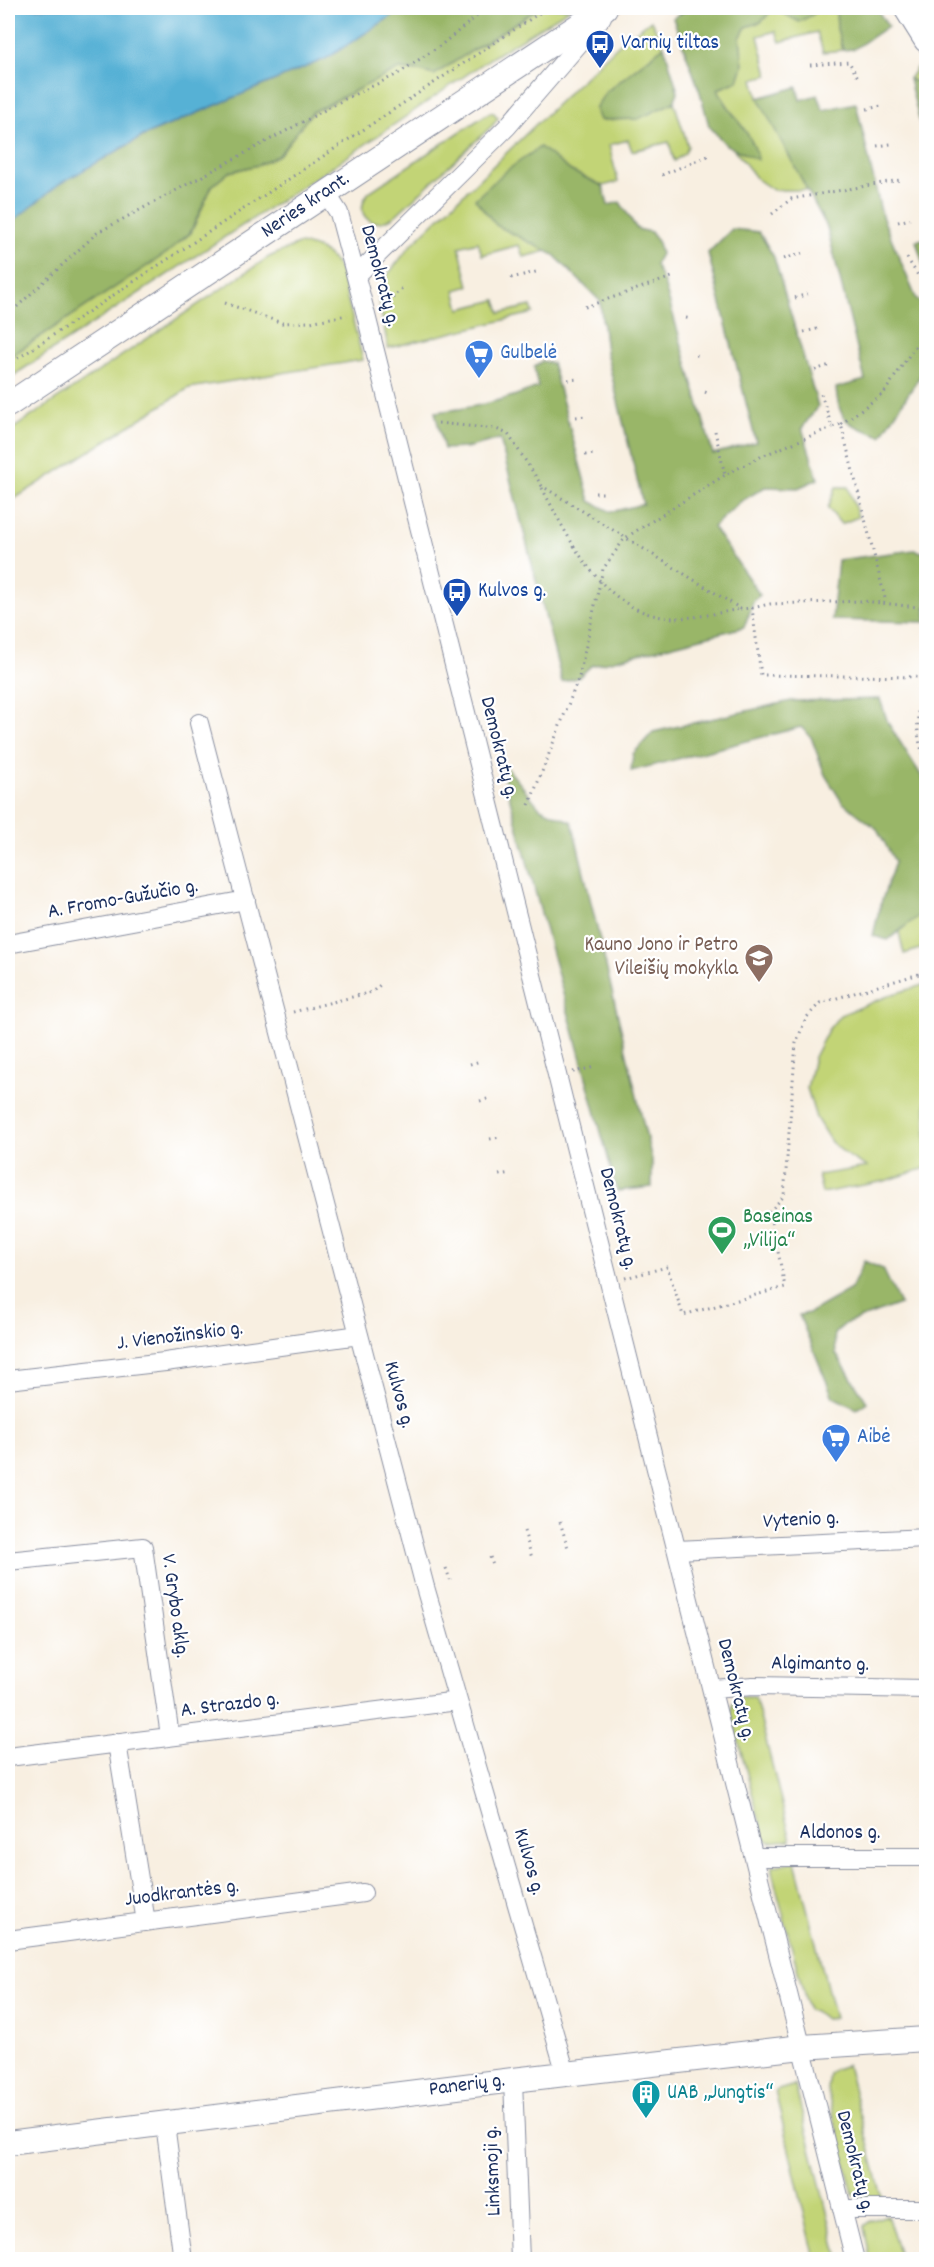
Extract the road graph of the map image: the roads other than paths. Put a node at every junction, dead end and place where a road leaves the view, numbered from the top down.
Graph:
1 (605, 8) edge
2 (610, 8) edge
3 (906, 8) edge
4 (927, 40) edge
5 (326, 193) junction
6 (356, 276) junction
7 (8, 405) edge
8 (199, 723) dead end
9 (246, 900) junction
10 (8, 944) edge
11 (359, 1335) junction
12 (8, 1380) edge
13 (927, 1538) edge
14 (677, 1550) junction
15 (8, 1561) edge
16 (712, 1689) junction
17 (927, 1689) edge
18 (458, 1701) junction
19 (170, 1736) junction
20 (117, 1743) junction
21 (8, 1757) edge
22 (754, 1857) junction
23 (927, 1857) edge
24 (363, 1893) dead end
25 (146, 1922) junction
26 (8, 1940) edge
27 (927, 2038) edge
28 (802, 2048) junction
29 (566, 2074) junction
30 (513, 2080) junction
31 (165, 2124) junction
32 (8, 2143) edge
33 (843, 2209) junction
34 (927, 2209) edge
35 (183, 2259) edge
36 (520, 2259) edge
37 (855, 2259) edge

1 - 5 main road, Neries krant.
2 - 6 street
3 - 4 main road
5 - 6 street, Demokratų g.
5 - 7 main road, Neries krant.
6 - 14 street, Demokratų g.
8 - 9 street, Kulvos g.
9 - 10 street, A. Fromo-Gužučio g.
9 - 11 street, Kulvos g.
11 - 12 street, J. Vienožinskio g.
11 - 18 street, Kulvos g.
13 - 14 street, Vytenio g.
14 - 16 street, Demokratų g.
15 - 19 street, V. Grybo aklg.
16 - 17 street, Algimanto g.
16 - 22 street, Demokratų g.
18 - 19 street, A. Strazdo g.
18 - 29 street, Kulvos g.
19 - 20 street, A. Strazdo g.
20 - 21 street, A. Strazdo g.
20 - 25 street
22 - 23 street, Aldonos g.
22 - 28 street, Demokratų g.
24 - 25 street, Juodkrantės g.
25 - 26 street, Juodkrantės g.
27 - 28 main road, Panerių g.
28 - 29 main road, Panerių g.
28 - 33 street, Demokratų g.
29 - 30 main road, Panerių g.
30 - 31 main road, Panerių g.
30 - 36 street, Linksmoji g.
31 - 32 main road, Panerių g.
31 - 35 street
33 - 34 street
33 - 37 street, Demokratų g.

